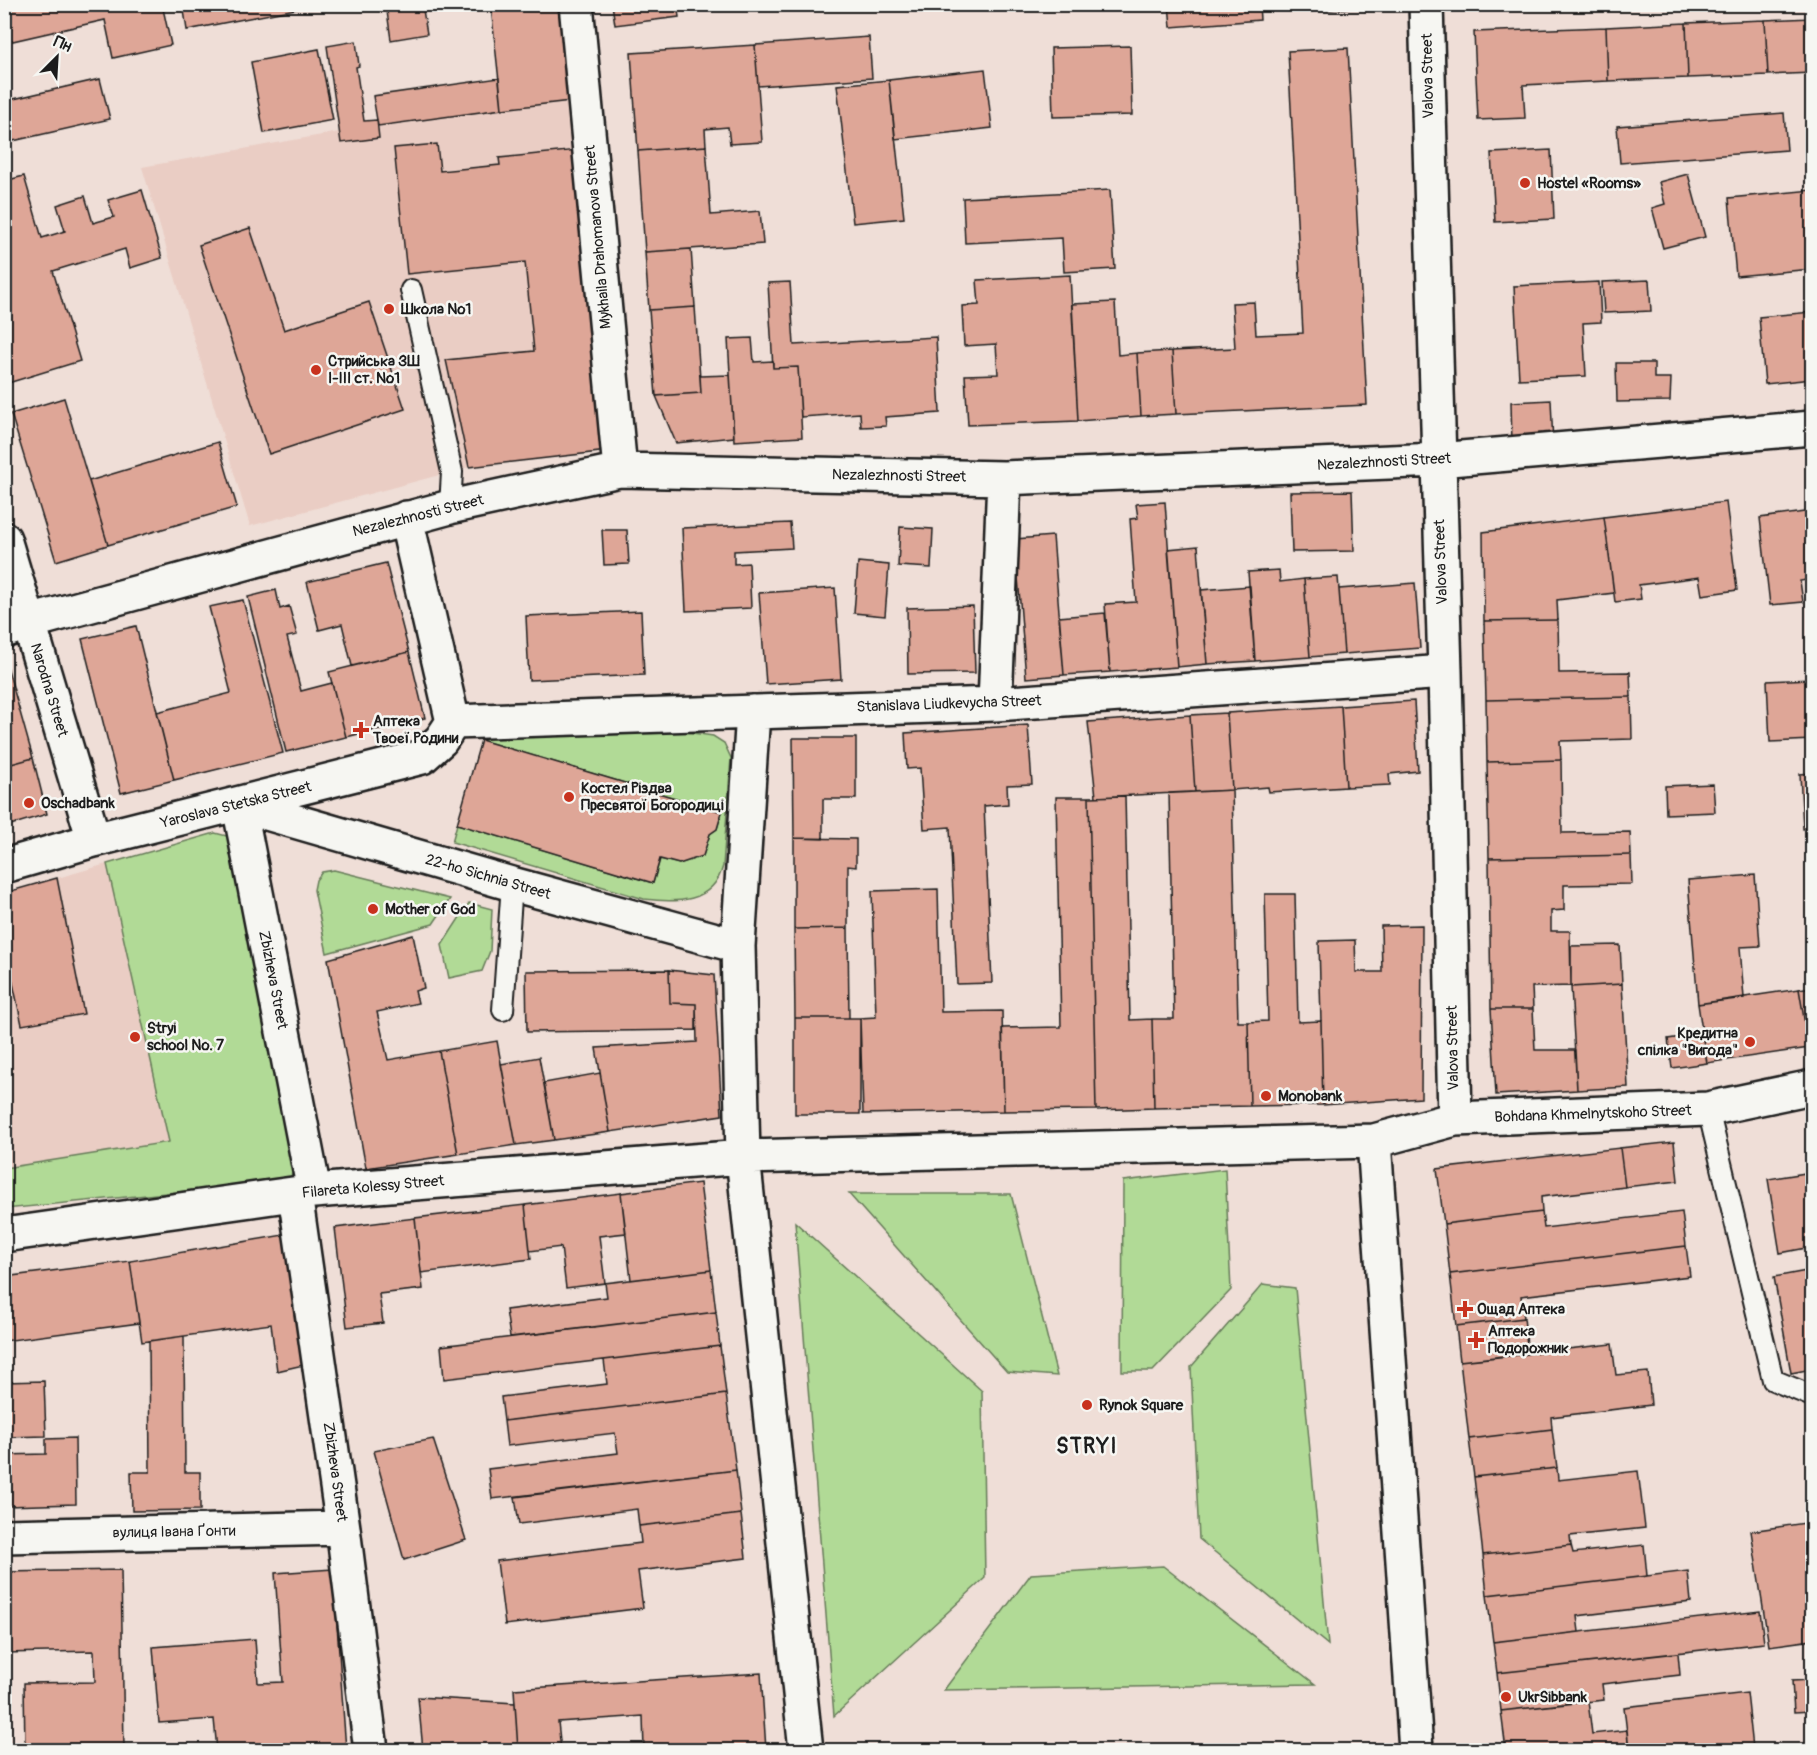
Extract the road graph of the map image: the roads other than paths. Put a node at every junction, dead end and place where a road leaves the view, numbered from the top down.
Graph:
1 (576, 4) edge
2 (1426, 4) edge
3 (411, 290) dead end
4 (1812, 428) edge
5 (1438, 460) junction
6 (620, 470) junction
7 (1004, 478) junction
8 (450, 507) junction
9 (406, 518) junction
10 (4, 539) edge
11 (17, 626) edge
12 (1445, 672) junction
13 (995, 704) junction
14 (753, 712) junction
15 (453, 722) junction
16 (238, 805) junction
17 (94, 840) junction
18 (4, 866) edge
19 (512, 884) junction
20 (738, 946) junction
21 (503, 1010) dead end
22 (1812, 1087) edge
23 (1708, 1109) junction
24 (1455, 1119) junction
25 (1374, 1141) junction
26 (743, 1157) junction
27 (304, 1193) junction
28 (4, 1235) edge
29 (1812, 1396) edge
30 (343, 1528) junction
31 (4, 1536) edge
32 (371, 1750) edge
33 (806, 1750) edge
34 (1416, 1750) edge

1 - 6 street, Mykhaila Drahomanova Street
2 - 5 street, Valova Street
3 - 8 lane
4 - 5 street, Nezalezhnosti Street
5 - 7 street, Nezalezhnosti Street
5 - 12 street, Valova Street
6 - 7 street, Nezalezhnosti Street
6 - 8 street, Nezalezhnosti Street
7 - 13 street
8 - 9 street, Nezalezhnosti Street
9 - 11 street, Nezalezhnosti Street
9 - 15 street
10 - 11 street, Narodna Street
11 - 17 street, Narodna Street
12 - 13 street, Stanislava Liudkevycha Street
12 - 24 street, Valova Street
13 - 14 street, Stanislava Liudkevycha Street
14 - 15 street, Stanislava Liudkevycha Street
14 - 20 street
15 - 16 street, Yaroslava Stetska Street
16 - 17 street, Yaroslava Stetska Street
16 - 19 street, 22-ho Sichnia Street
16 - 27 street, Zbizheva Street
17 - 18 street, Yaroslava Stetska Street
19 - 20 street, 22-ho Sichnia Street
19 - 21 lane
20 - 26 street
22 - 23 street, Bohdana Khmelnytskoho Street
23 - 24 street, Bohdana Khmelnytskoho Street
23 - 29 lane
24 - 25 street, Bohdana Khmelnytskoho Street
25 - 26 street
25 - 34 street
26 - 27 street, Filareta Kolessy Street
26 - 33 street
27 - 28 street, Filareta Kolessy Street
27 - 30 street, Zbizheva Street
30 - 31 street, вулиця Івана Ґонти
30 - 32 street, Zbizheva Street

